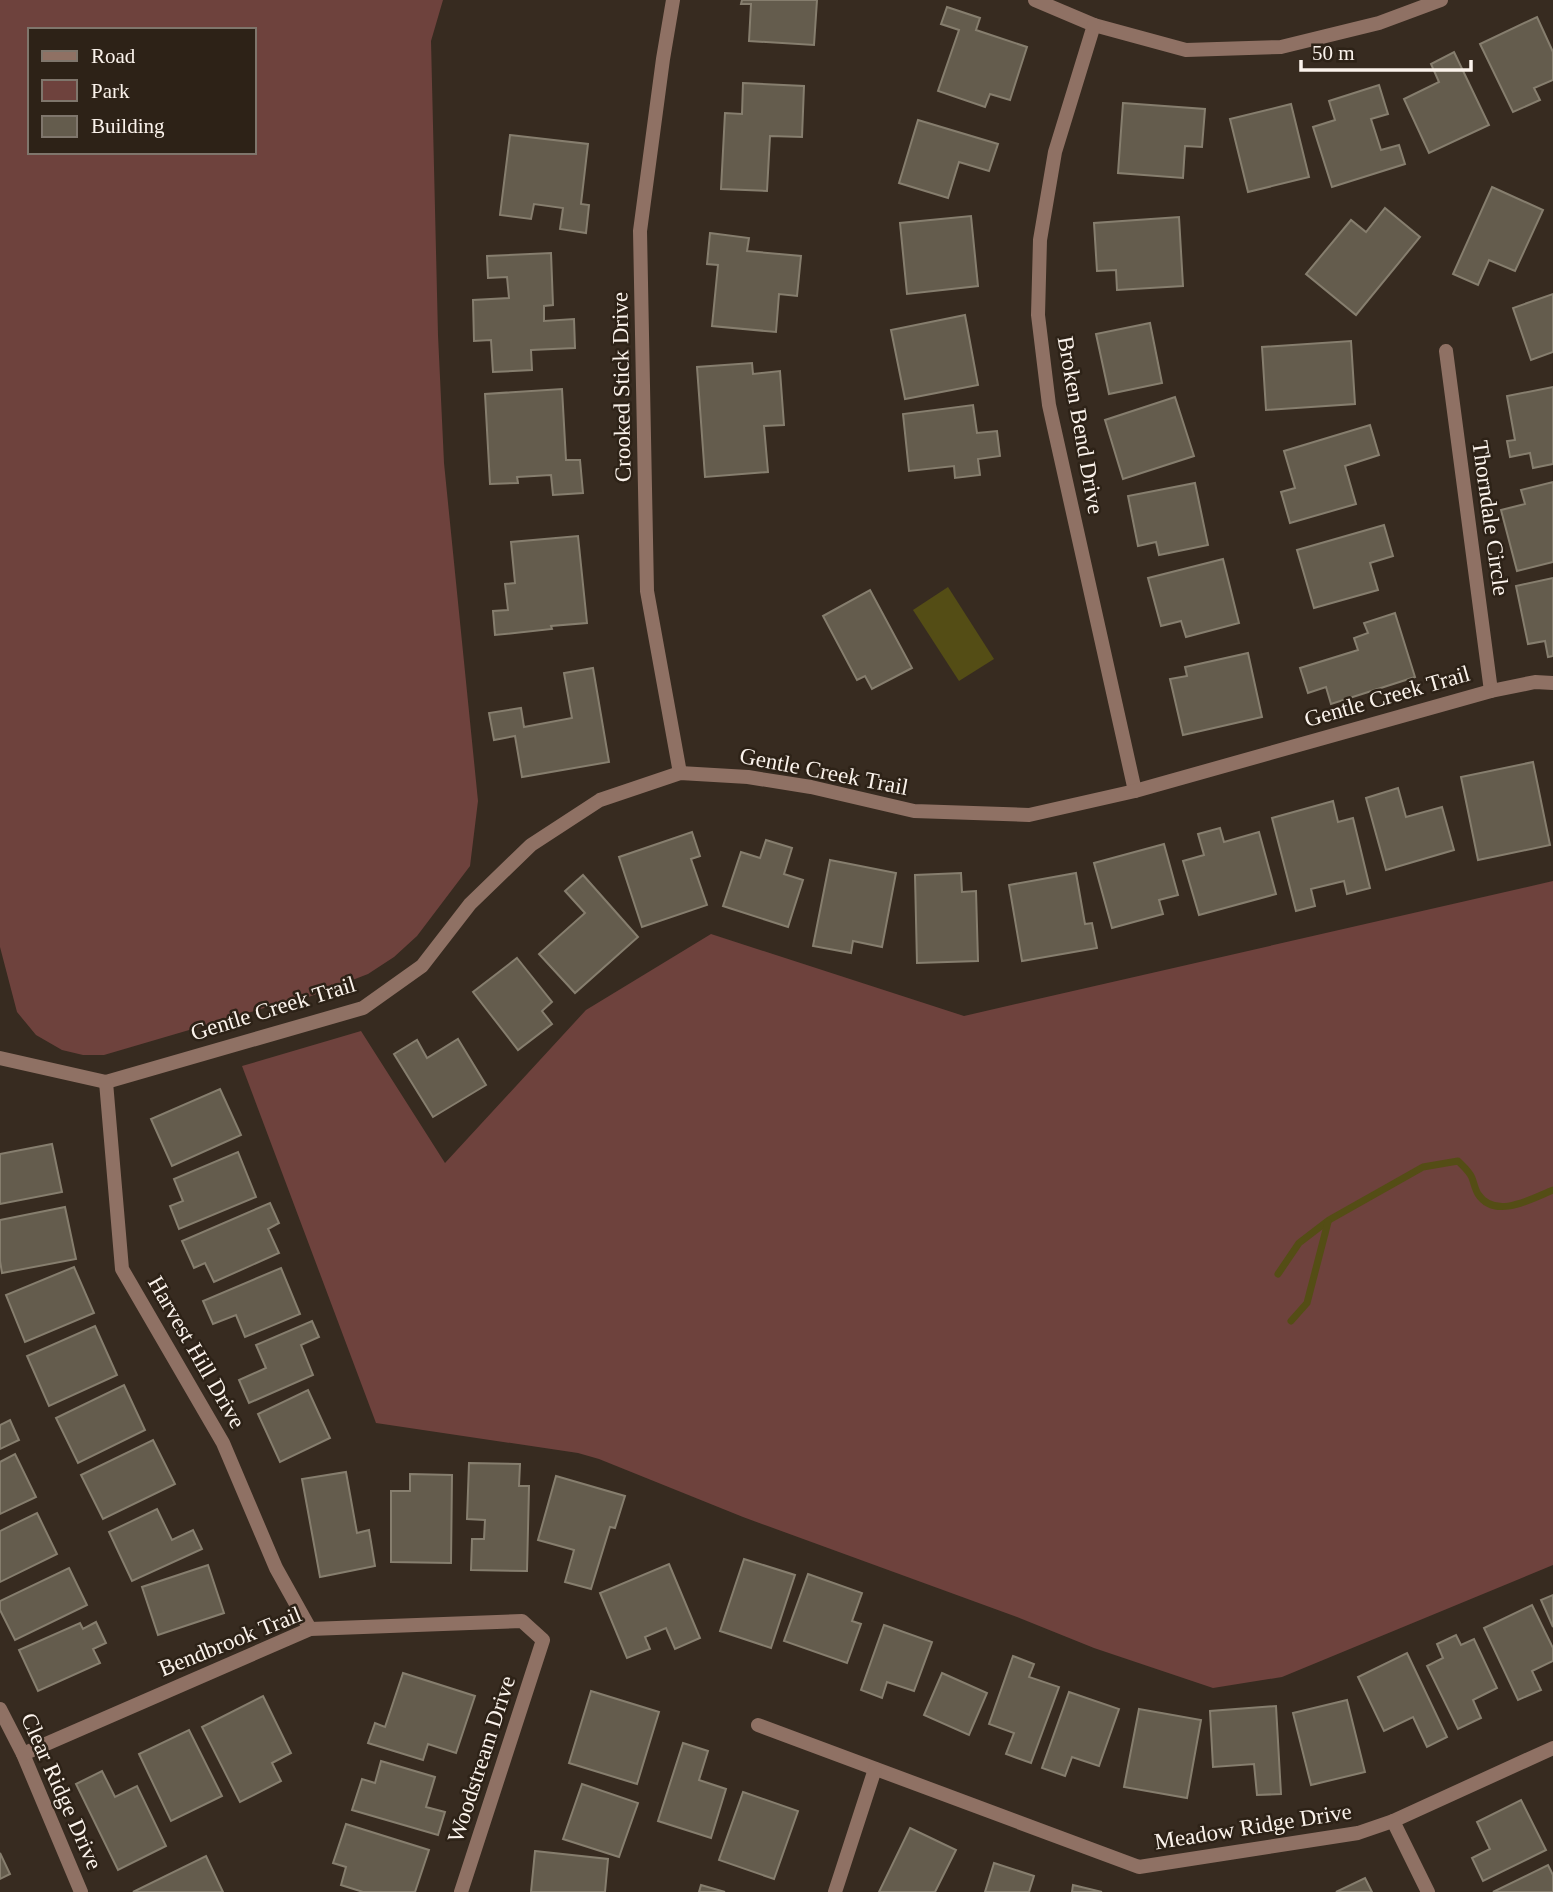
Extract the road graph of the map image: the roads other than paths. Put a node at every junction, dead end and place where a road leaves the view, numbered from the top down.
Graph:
1 (674, 0) edge
2 (1035, 0) edge
3 (1441, 0) edge
4 (1094, 25) junction
5 (1446, 351) dead end
6 (1553, 683) edge
7 (1491, 691) junction
8 (680, 773) junction
9 (1135, 791) junction
10 (0, 1058) edge
11 (106, 1082) junction
12 (310, 1629) junction
13 (543, 1640) joint
14 (0, 1709) edge
15 (758, 1725) dead end
16 (1553, 1748) edge
17 (23, 1754) junction
18 (875, 1769) junction
19 (1393, 1821) junction
20 (81, 1892) edge
21 (461, 1892) edge
22 (835, 1892) edge
23 (1428, 1892) edge

1 - 8 street, Crooked Stick Drive
2 - 4 street
3 - 4 street
4 - 9 street, Broken Bend Drive
5 - 7 street, Thorndale Circle
6 - 7 street, Gentle Creek Trail
7 - 9 street, Gentle Creek Trail
8 - 9 street, Gentle Creek Trail
8 - 11 street, Gentle Creek Trail
10 - 11 street, Gentle Creek Trail
11 - 12 street, Harvest Hill Drive
12 - 13 street, Bendbrook Trail
12 - 17 street, Bendbrook Trail
13 - 21 street, Woodstream Drive
14 - 17 street, Clear Ridge Drive
15 - 18 street, Meadow Ridge Drive
16 - 19 street, Meadow Ridge Drive
17 - 20 street, Clear Ridge Drive
18 - 19 street, Meadow Ridge Drive
18 - 22 street
19 - 23 street

